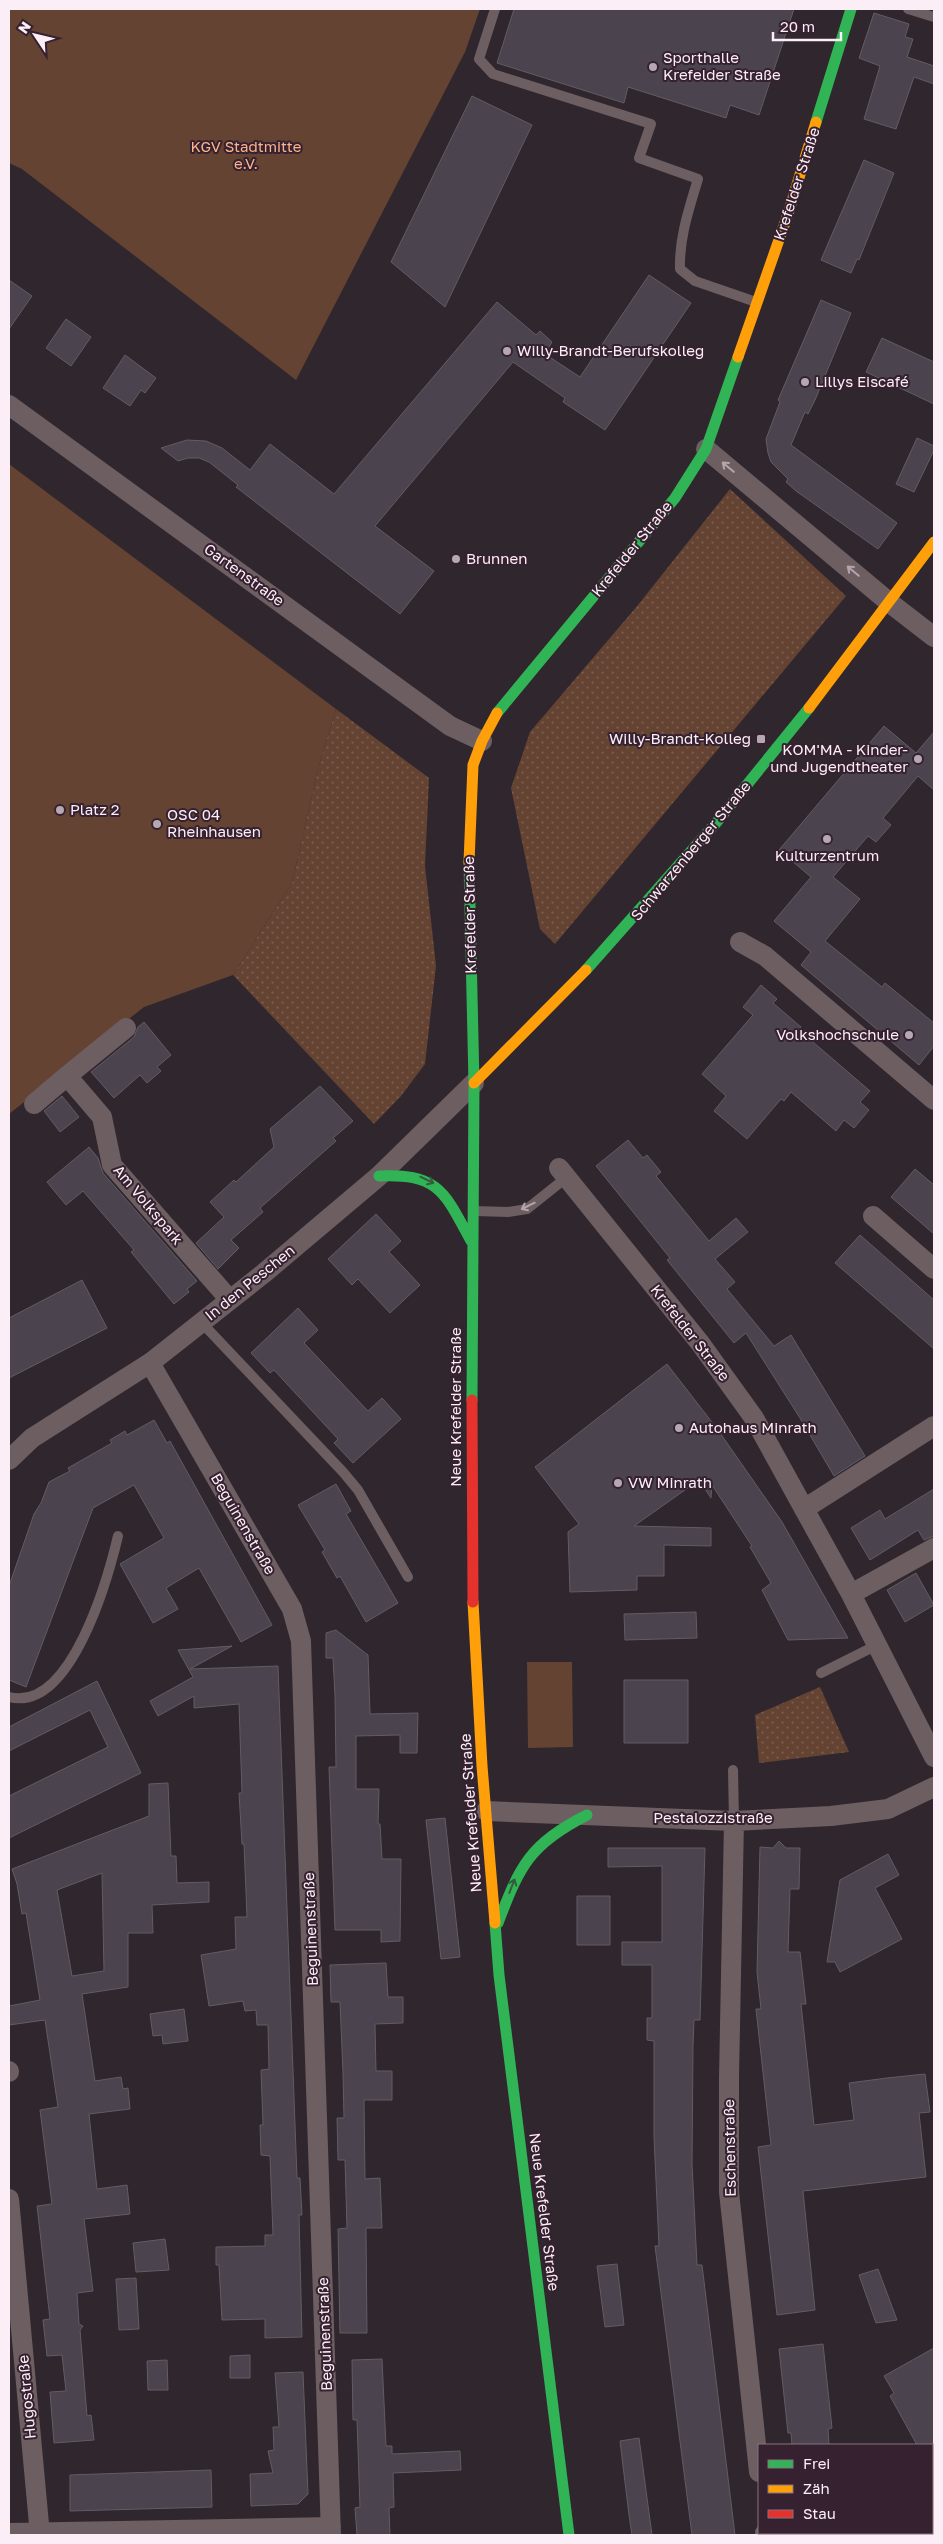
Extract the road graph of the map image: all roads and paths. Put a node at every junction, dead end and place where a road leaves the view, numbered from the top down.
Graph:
1 (495, 9) edge
2 (851, 9) edge
3 (908, 9) edge
4 (934, 18) edge
5 (757, 302) junction
6 (9, 405) edge
7 (706, 449) junction
8 (934, 542) edge
9 (890, 603) junction
10 (934, 637) edge
11 (482, 741) junction
12 (740, 942) dead end
13 (126, 1028) dead end
14 (66, 1076) junction
15 (474, 1083) junction
16 (934, 1100) edge
17 (34, 1104) dead end
18 (563, 1173) joint
19 (379, 1176) junction
20 (473, 1211) junction
21 (874, 1216) dead end
22 (472, 1241) junction
23 (934, 1270) edge
24 (230, 1300) junction
25 (202, 1322) junction
26 (150, 1363) junction
27 (934, 1426) edge
28 (9, 1460) edge
29 (804, 1509) junction
30 (118, 1536) dead end
31 (934, 1548) edge
32 (408, 1577) dead end
33 (850, 1594) junction
34 (877, 1645) junction
35 (821, 1673) dead end
36 (9, 1697) edge
37 (933, 1752) edge
38 (732, 1770) dead end
39 (934, 1787) edge
40 (486, 1811) junction
41 (587, 1815) junction
42 (734, 1821) junction
43 (495, 1932) junction
44 (9, 2200) edge
45 (758, 2463) edge
46 (331, 2531) edge
47 (9, 2533) edge
48 (40, 2534) edge
49 (569, 2535) edge

1 - 5 lane
2 - 5 main road, Krefelder Straße
3 - 4 lane
5 - 7 main road, Krefelder Straße
6 - 11 street, Gartenstraße
9 -> 7 street
7 - 11 main road, Krefelder Straße
8 - 9 main road, Schwarzenberger Straße
9 - 10 street
9 - 15 main road, Schwarzenberger Straße
11 - 15 main road, Krefelder Straße
12 - 16 street
13 - 14 street
14 - 17 street
14 - 24 street, Am Volkspark
15 - 19 street, In den Peschen
15 - 20 main road, Neue Krefelder Straße
18 -> 20 lane
18 - 29 street, Krefelder Straße
19 -> 22 main road
19 - 24 street, In den Peschen
20 - 22 main road, Neue Krefelder Straße
21 - 23 street
22 - 40 main road, Neue Krefelder Straße
24 - 25 street, In den Peschen
25 - 26 street, In den Peschen
25 - 32 lane
26 - 28 street, In den Peschen
26 - 46 street, Beguinenstraße
27 - 29 street
29 - 33 street, Krefelder Straße
30 - 36 lane
31 - 33 street
33 - 34 street, Krefelder Straße
34 - 35 lane
34 - 37 street, Krefelder Straße
38 - 42 lane
39 - 42 street, Pestalozzistraße
40 - 41 street, Pestalozzistraße
40 - 43 main road, Neue Krefelder Straße
41 - 42 street, Pestalozzistraße
43 -> 41 main road
42 - 45 street, Eschenstraße
43 - 49 main road, Neue Krefelder Straße
44 - 48 street, Hugostraße
46 - 48 street
47 - 48 street

